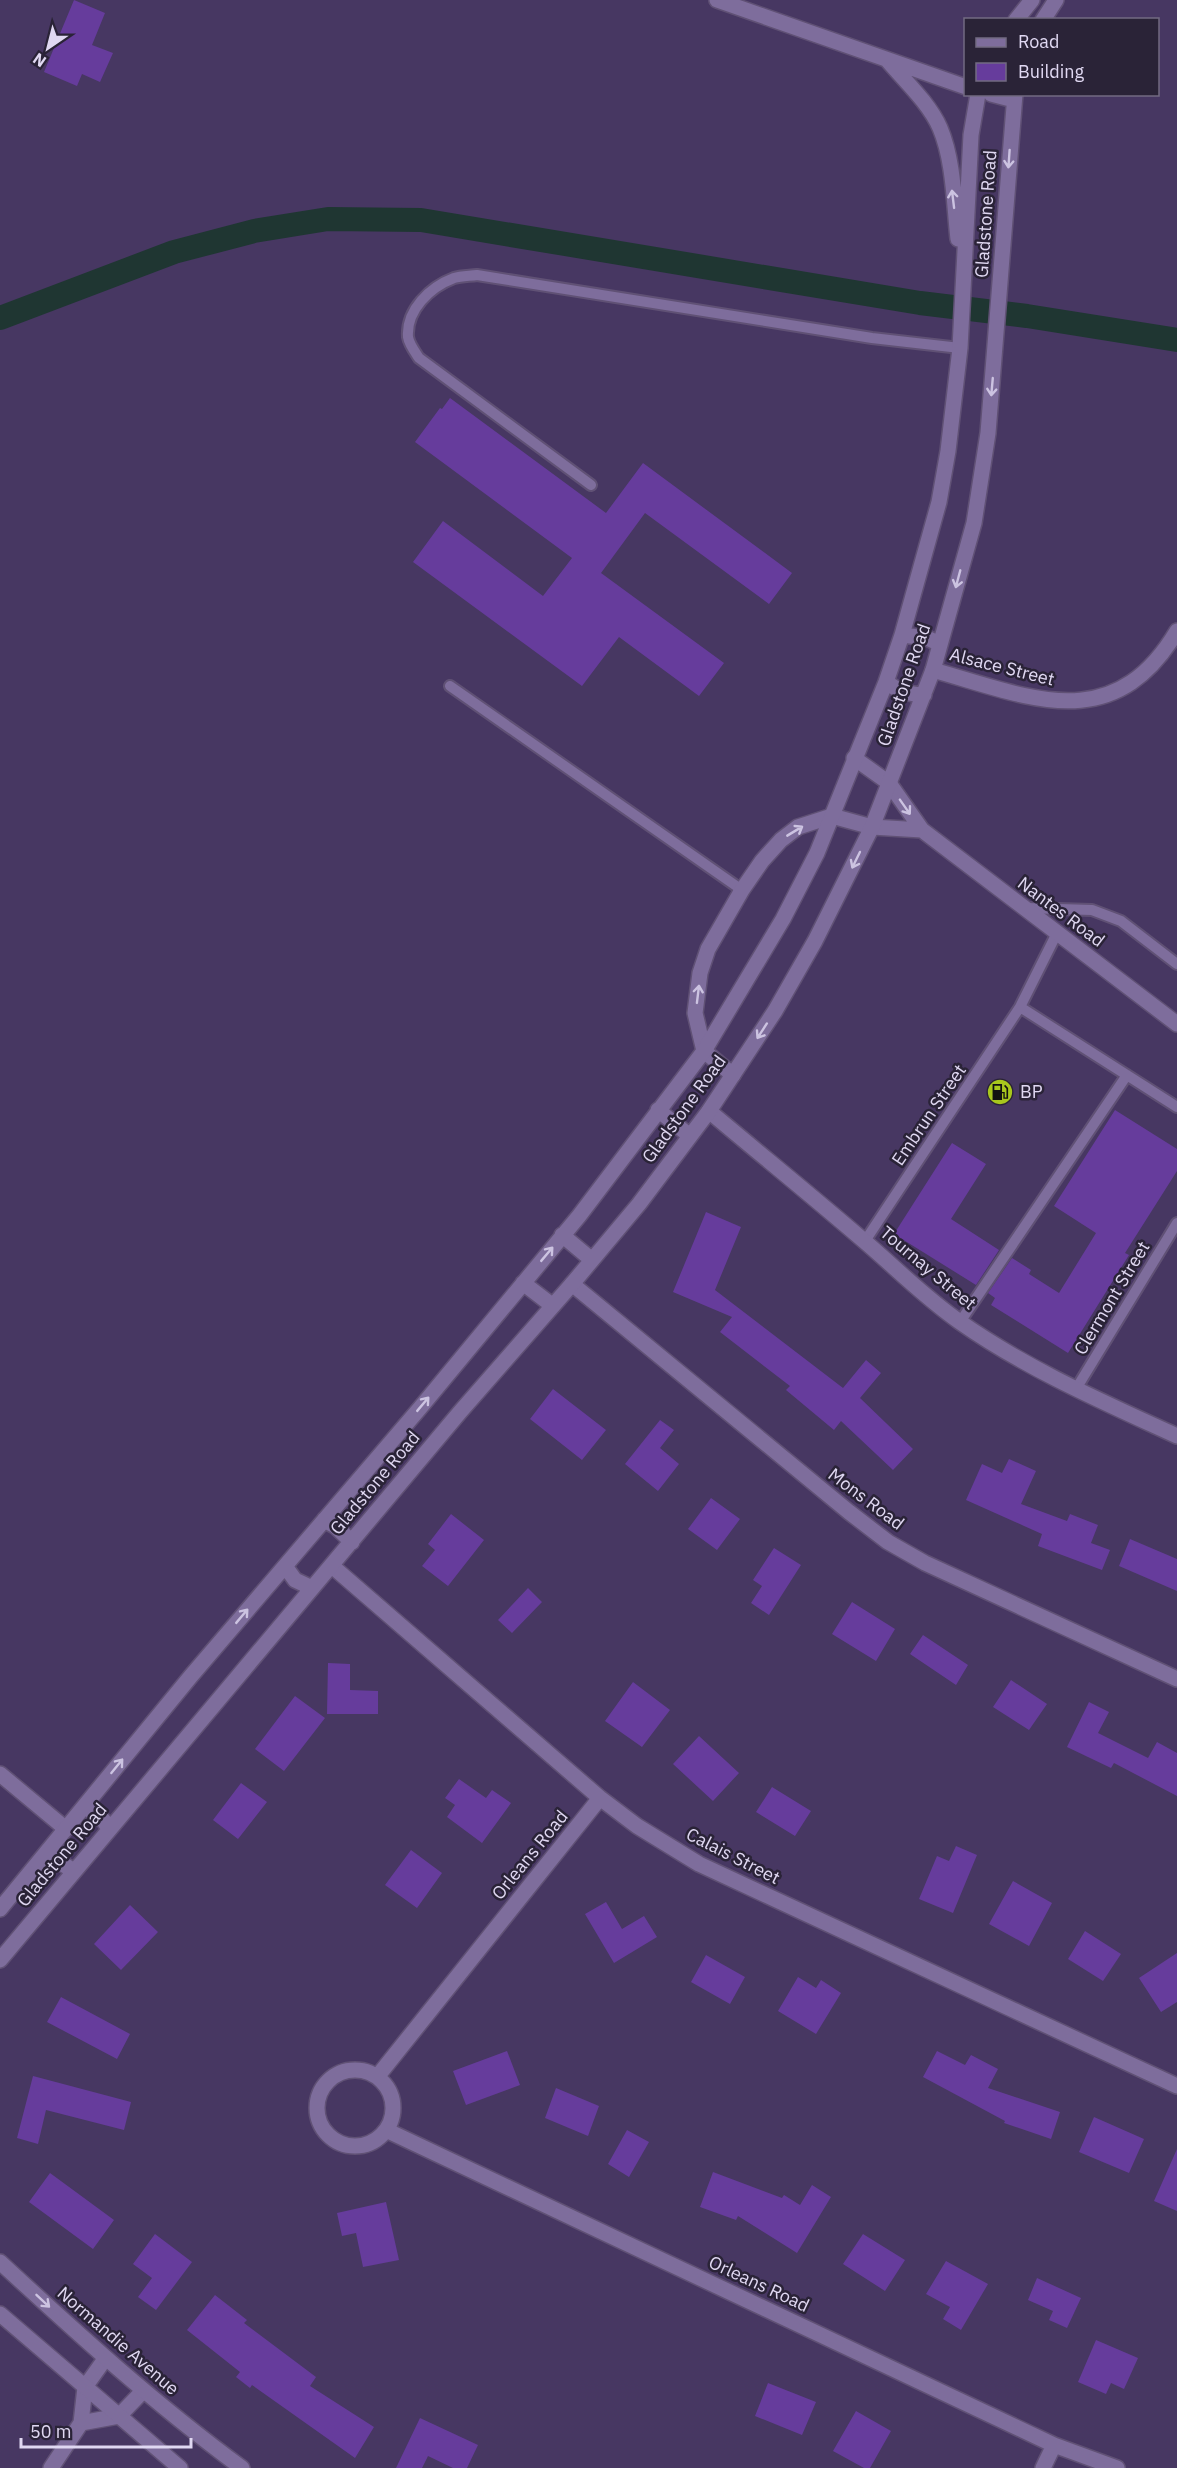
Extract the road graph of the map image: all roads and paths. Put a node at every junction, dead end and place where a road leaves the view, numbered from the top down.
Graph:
1 (717, 0) edge
2 (1032, 0) edge
3 (1056, 0) edge
4 (1018, 18) edge
5 (1043, 18) edge
6 (888, 60) junction
7 (964, 86) edge
8 (978, 96) edge
9 (1014, 97) edge
10 (963, 285) junction
11 (960, 348) junction
12 (591, 486) dead end
13 (1177, 631) edge
14 (902, 635) junction
15 (940, 644) junction
16 (933, 670) junction
17 (886, 682) junction
18 (450, 686) dead end
19 (924, 695) junction
20 (854, 758) junction
21 (889, 783) junction
22 (832, 816) junction
23 (872, 827) junction
24 (922, 830) junction
25 (742, 890) junction
26 (1025, 908) junction
27 (1057, 933) junction
28 (1177, 963) edge
29 (1020, 1007) junction
30 (1177, 1024) edge
31 (704, 1051) junction
32 (1127, 1075) junction
33 (733, 1076) junction
34 (1177, 1107) edge
35 (658, 1110) junction
36 (709, 1111) junction
37 (690, 1136) junction
38 (1177, 1223) edge
39 (562, 1235) junction
40 (865, 1241) junction
41 (592, 1260) junction
42 (523, 1283) junction
43 (572, 1284) junction
44 (553, 1306) junction
45 (960, 1322) junction
46 (1076, 1389) junction
47 (1177, 1436) edge
48 (324, 1521) junction
49 (352, 1542) junction
50 (285, 1566) junction
51 (332, 1566) junction
52 (312, 1588) junction
53 (1177, 1679) edge
54 (0, 1774) edge
55 (600, 1798) junction
56 (85, 1806) junction
57 (66, 1829) junction
58 (110, 1829) junction
59 (49, 1849) junction
60 (74, 1871) junction
61 (0, 1909) edge
62 (0, 1960) edge
63 (377, 2077) junction
64 (1177, 2086) edge
65 (386, 2130) junction
66 (0, 2262) edge
67 (0, 2314) edge
68 (105, 2359) junction
69 (85, 2387) junction
70 (143, 2391) junction
71 (119, 2416) junction
72 (81, 2423) junction
73 (1054, 2445) junction
74 (51, 2468) edge
75 (180, 2468) edge
76 (242, 2468) edge
77 (1043, 2468) edge
78 (1117, 2468) edge

1 - 6 street
2 - 4 street
3 - 5 street
6 - 7 street
10 -> 6 street
8 - 10 street, Gladstone Road
9 -> 15 street, Gladstone Road
10 - 11 street, Gladstone Road
11 - 12 lane
11 - 14 street, Gladstone Road
13 - 16 street, Alsace Street
14 - 15 street
14 - 17 street, Gladstone Road
15 - 16 street, Gladstone Road
16 - 19 street, Gladstone Road
17 - 19 street
17 - 20 street, Gladstone Road
18 - 25 lane
19 - 21 street, Gladstone Road
20 - 21 street, Nantes Road
20 - 22 street, Gladstone Road
21 - 23 street, Gladstone Road
21 -> 24 street, Nantes Road
22 - 23 street
25 -> 22 street
22 - 31 street, Gladstone Road
23 - 24 street
23 -> 33 street, Gladstone Road
24 - 26 street, Nantes Road
31 -> 25 street
26 - 27 street, Nantes Road
26 - 28 lane
27 - 29 lane, Embrun Street
27 - 30 street, Nantes Road
29 - 32 lane
29 - 40 lane, Embrun Street
31 - 33 street
31 - 35 street, Gladstone Road
32 - 34 lane
32 - 45 lane
33 - 36 street, Gladstone Road
35 - 37 street
35 - 39 street, Gladstone Road
36 - 37 street, Gladstone Road
36 - 40 street, Tournay Street
37 - 41 street, Gladstone Road
38 - 46 lane, Clermont Street
39 - 41 street
42 -> 39 street, Gladstone Road
40 - 45 street, Tournay Street
41 - 43 street, Gladstone Road
42 - 44 street
48 -> 42 street, Gladstone Road
43 - 44 street, Gladstone Road
43 - 53 street, Mons Road
44 - 49 street, Gladstone Road
45 - 46 street, Tournay Street
46 - 47 street, Tournay Street
48 - 49 street
48 - 50 street, Gladstone Road
49 - 51 street, Gladstone Road
50 - 52 street
56 -> 50 street, Gladstone Road
51 - 52 street, Gladstone Road
51 - 55 street, Calais Street
52 - 58 street, Gladstone Road
54 - 57 street
55 - 63 street, Orleans Road
55 - 64 street, Calais Street
56 - 57 street, Gladstone Road
56 - 58 street
57 - 59 street, Gladstone Road
58 - 60 street, Gladstone Road
59 - 60 street
59 - 61 street, Gladstone Road
60 - 62 street, Gladstone Road
63 - 65 street
63 - 65 street
65 - 73 street, Orleans Road
66 -> 68 street, Normandie Avenue
67 - 69 street
68 - 69 street
68 - 70 street, Normandie Avenue
69 - 71 street
69 - 72 street
70 - 71 street
70 - 76 street, Normandie Avenue
71 - 72 street
71 - 75 street
72 - 74 street
73 - 77 street
73 - 78 street, Orleans Road

